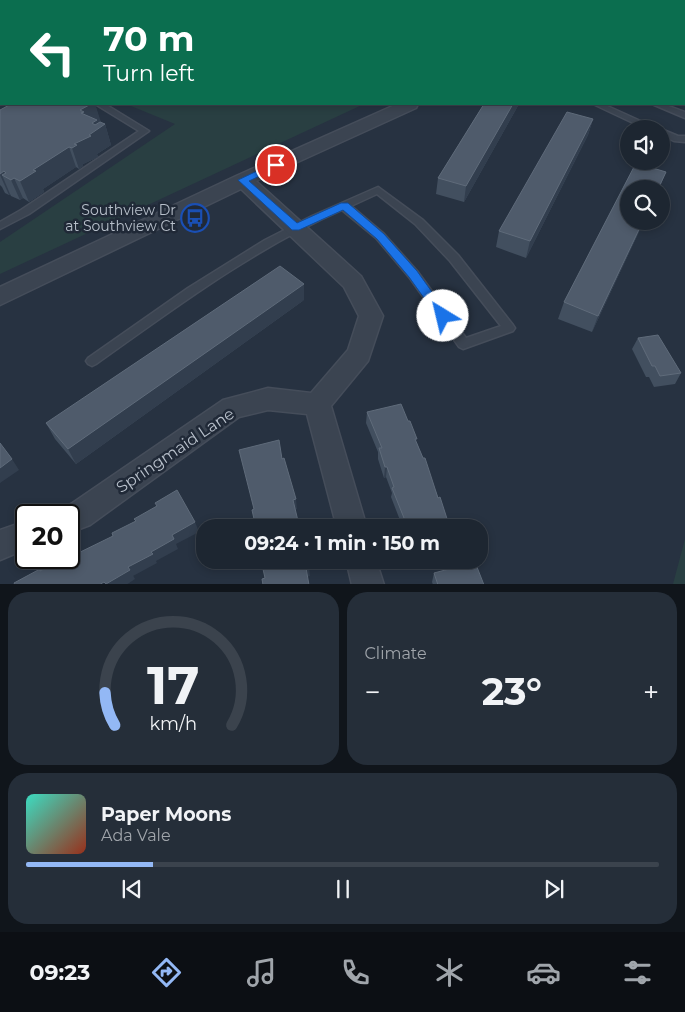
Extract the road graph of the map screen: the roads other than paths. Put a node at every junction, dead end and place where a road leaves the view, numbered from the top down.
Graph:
1 (102, 105) edge
2 (408, 105) edge
3 (599, 105) edge
4 (659, 105) edge
5 (685, 115) edge
6 (633, 120) edge
7 (670, 135) edge
8 (685, 139) edge
9 (243, 180) junction
10 (344, 206) junction
11 (0, 226) edge
12 (295, 228) junction
13 (0, 297) edge
14 (92, 361) dead end
15 (317, 404) junction
16 (80, 515) edge
17 (349, 519) edge
18 (15, 539) edge
19 (0, 545) edge
20 (364, 569) edge
21 (368, 584) edge

1 - 11 lane
2 - 9 street
3 - 6 lane
4 - 5 lane
7 - 8 lane
9 - 12 street
9 - 13 street
10 - 10 lane
10 - 12 lane
12 - 14 lane
12 - 15 street
15 - 16 street, Springmaid Lane
15 - 17 street
18 - 19 street
20 - 21 street

